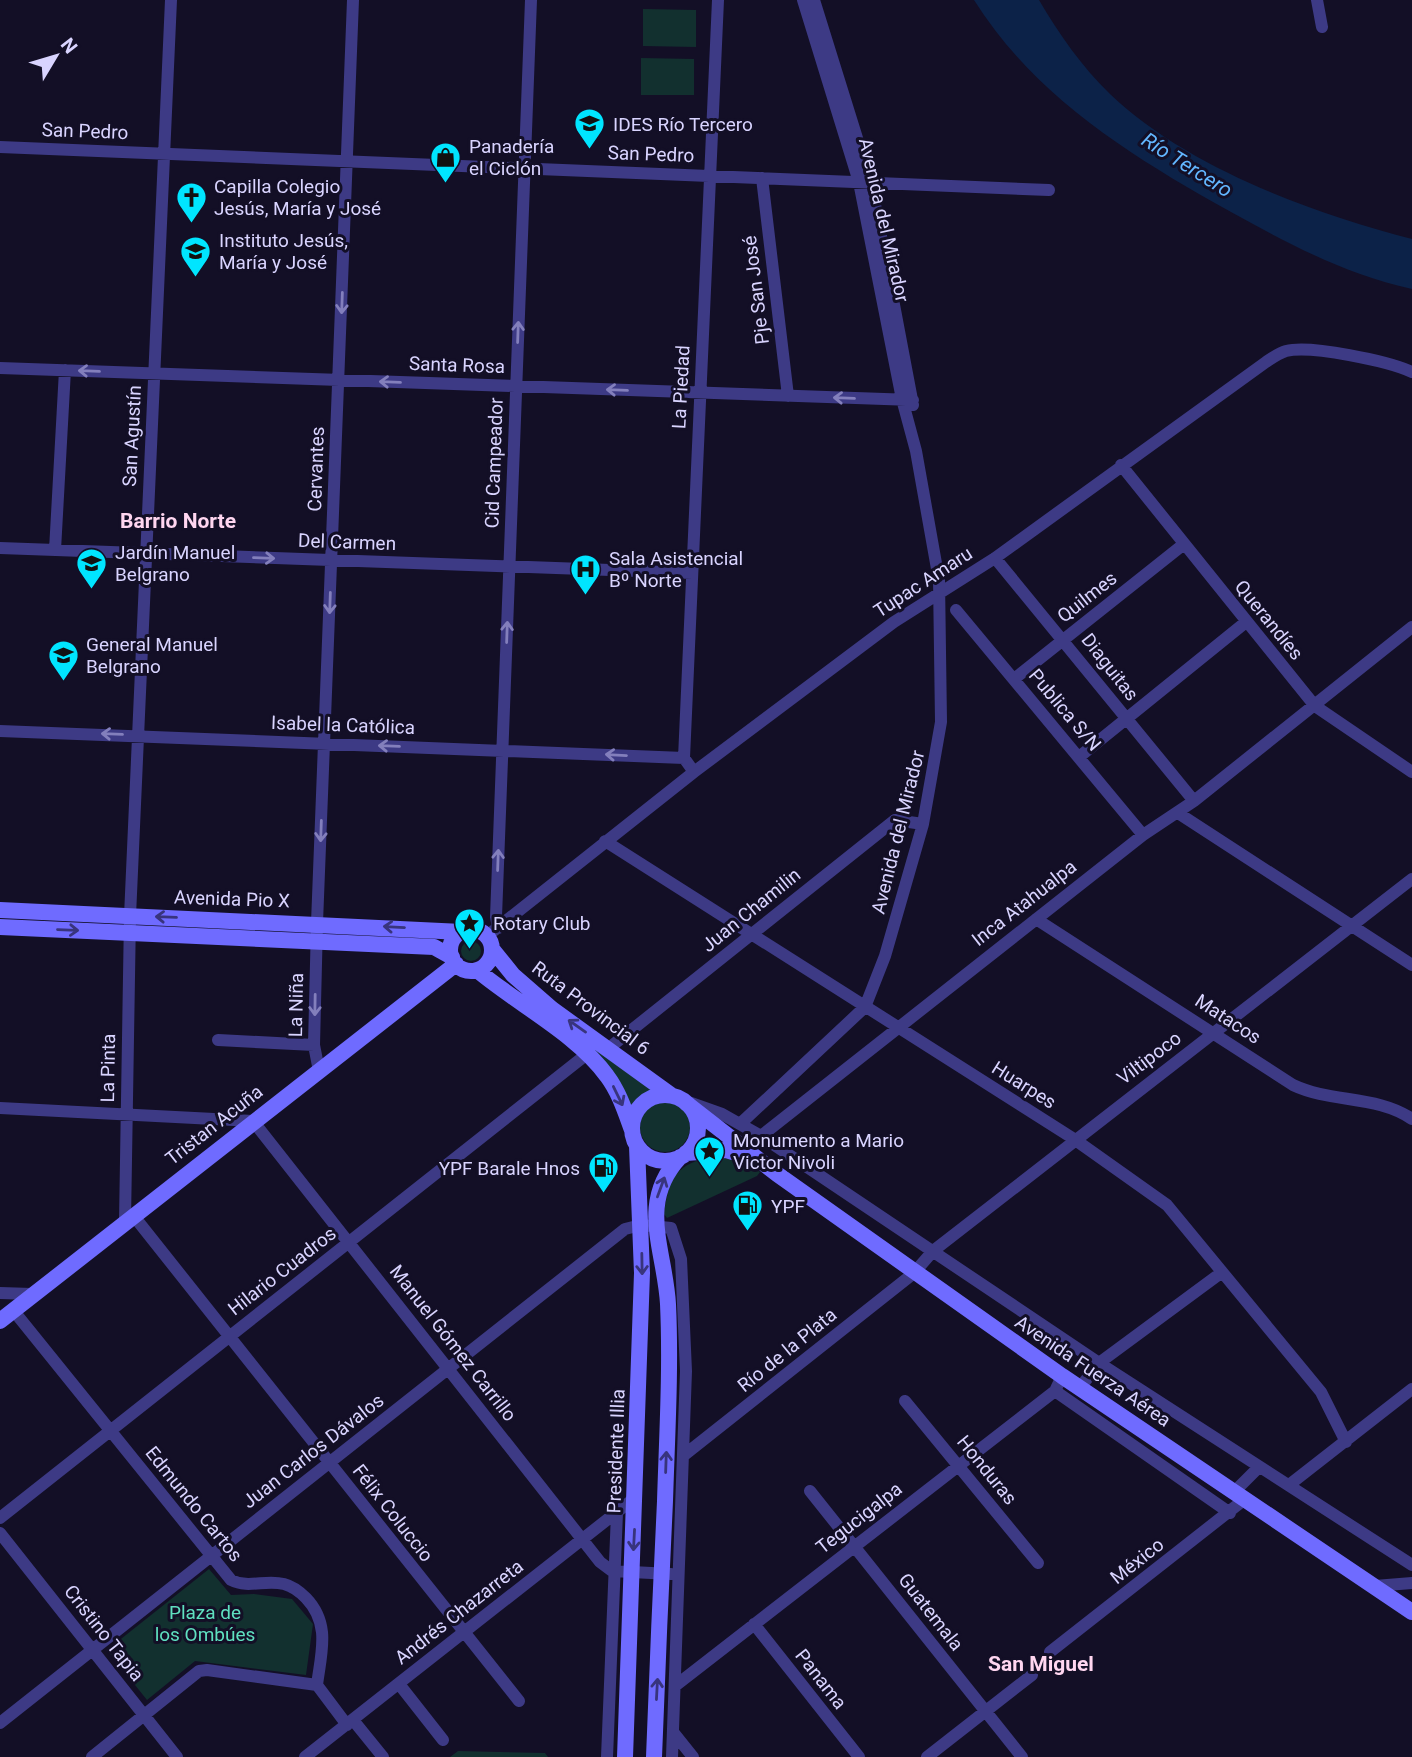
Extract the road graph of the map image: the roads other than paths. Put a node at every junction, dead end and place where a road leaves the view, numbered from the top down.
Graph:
1 (171, 0) edge
2 (354, 0) edge
3 (531, 0) edge
4 (718, 0) edge
5 (803, 0) edge
6 (814, 0) edge
7 (1317, 0) edge
8 (1322, 27) dead end
9 (0, 147) edge
10 (164, 153) junction
11 (347, 161) junction
12 (524, 168) junction
13 (710, 176) junction
14 (762, 178) junction
15 (865, 183) junction
16 (1049, 190) dead end
17 (0, 368) edge
18 (65, 370) junction
19 (1412, 372) edge
20 (154, 374) junction
21 (339, 380) junction
22 (516, 387) junction
23 (700, 393) junction
24 (788, 396) junction
25 (907, 400) junction
26 (1121, 465) junction
27 (1184, 544) junction
28 (0, 548) edge
29 (55, 550) junction
30 (146, 553) junction
31 (995, 558) junction
32 (332, 560) junction
33 (509, 567) junction
34 (692, 573) junction
35 (939, 593) junction
36 (956, 610) dead end
37 (1246, 622) junction
38 (1412, 627) edge
39 (1064, 640) junction
40 (1014, 679) junction
41 (1314, 706) junction
42 (1126, 719) junction
43 (0, 731) edge
44 (139, 735) junction
45 (325, 743) junction
46 (502, 750) junction
47 (1079, 757) junction
48 (684, 758) junction
49 (694, 772) junction
50 (1412, 772) edge
51 (1194, 801) junction
52 (1178, 813) junction
53 (923, 824) junction
54 (1143, 835) junction
55 (605, 842) junction
56 (1412, 879) edge
57 (0, 910) edge
58 (1036, 919) junction
59 (130, 924) junction
60 (1352, 925) junction
61 (0, 927) edge
62 (317, 931) junction
63 (462, 932) junction
64 (753, 933) junction
65 (493, 938) junction
66 (454, 960) junction
67 (1412, 965) edge
68 (477, 970) junction
69 (865, 1007) junction
70 (897, 1027) junction
71 (1214, 1033) junction
72 (218, 1040) dead end
73 (314, 1045) junction
74 (609, 1048) junction
75 (587, 1054) junction
76 (319, 1071) junction
77 (680, 1100) junction
78 (0, 1108) edge
79 (126, 1114) junction
80 (1412, 1119) edge
81 (253, 1121) junction
82 (740, 1124) junction
83 (632, 1130) junction
84 (761, 1136) junction
85 (1074, 1139) junction
86 (637, 1146) junction
87 (683, 1155) junction
88 (756, 1158) junction
89 (129, 1218) junction
90 (648, 1226) junction
91 (349, 1242) junction
92 (933, 1251) junction
93 (914, 1273) junction
94 (1221, 1273) junction
95 (0, 1293) edge
96 (32, 1294) junction
97 (7, 1315) edge
98 (229, 1337) junction
99 (1099, 1363) junction
100 (449, 1368) junction
101 (1058, 1384) junction
102 (1079, 1389) junction
103 (1412, 1390) edge
104 (905, 1401) dead end
105 (111, 1431) junction
106 (1346, 1442) junction
107 (683, 1456) junction
108 (329, 1463) junction
109 (959, 1465) junction
110 (1259, 1467) junction
111 (1289, 1485) junction
112 (810, 1491) dead end
113 (1240, 1496) junction
114 (636, 1497) junction
115 (1230, 1513) junction
116 (617, 1514) junction
117 (0, 1518) edge
118 (0, 1533) edge
119 (583, 1540) junction
120 (855, 1546) junction
121 (210, 1557) junction
122 (1038, 1563) dead end
123 (1412, 1565) edge
124 (612, 1571) junction
125 (662, 1573) junction
126 (633, 1574) junction
127 (679, 1574) junction
128 (1412, 1583) edge
129 (1375, 1587) junction
130 (1412, 1612) edge
131 (754, 1624) junction
132 (463, 1633) junction
133 (92, 1650) junction
134 (1050, 1652) dead end
135 (1032, 1675) dead end
136 (399, 1684) junction
137 (317, 1685) junction
138 (675, 1686) junction
139 (519, 1702) dead end
140 (985, 1712) junction
141 (144, 1716) junction
142 (350, 1722) junction
143 (0, 1723) edge
144 (673, 1732) junction
145 (443, 1740) dead end
146 (92, 1757) edge
147 (177, 1757) edge
148 (305, 1757) edge
149 (383, 1757) edge
150 (607, 1757) edge
151 (625, 1757) edge
152 (654, 1757) edge
153 (672, 1757) edge
154 (693, 1757) edge
155 (859, 1757) edge
156 (927, 1757) edge
157 (1023, 1757) edge

1 - 10 street, San Agustín
2 - 11 street, Cervantes
3 - 12 street, Cid Campeador
4 - 13 street, La Piedad
5 - 15 street, Avenida del Mirador
6 - 15 street, Avenida del Mirador
7 - 8 street
9 - 10 street, San Pedro
10 - 11 street, San Pedro
10 - 20 street, San Agustín
11 - 12 street, San Pedro
11 -> 21 street, Cervantes
12 - 13 street, San Pedro
22 -> 12 street, Cid Campeador
13 - 14 street, San Pedro
13 - 23 street, La Piedad
14 - 15 street, San Pedro
14 - 24 street, Pje San José
15 - 16 street, San Pedro
15 - 25 street, Avenida del Mirador
17 - 18 street, Santa Rosa
20 -> 18 street, Santa Rosa
18 - 29 street
19 - 26 street, Tupac Amaru
20 - 21 street, Santa Rosa
20 - 30 street, San Agustín
22 -> 21 street, Santa Rosa
21 - 32 street, Cervantes
23 -> 22 street, Santa Rosa
22 - 33 street, Cid Campeador
23 - 24 street, Santa Rosa
23 - 34 street, La Piedad
25 -> 24 street, Santa Rosa
25 - 35 street, Avenida del Mirador
26 - 27 street, Querandíes
26 - 31 street, Tupac Amaru
27 - 37 street, Querandíes
27 - 39 street, Quilmes
28 - 29 street, Del Carmen
29 - 30 street, Del Carmen
30 -> 32 street, Del Carmen
30 - 44 street, San Agustín
31 - 35 street, Tupac Amaru
31 - 39 street, Diaguitas
32 - 33 street, Del Carmen
32 -> 45 street, Cervantes
33 - 34 street, Del Carmen
46 -> 33 street, Cid Campeador
34 - 48 street, La Piedad
35 - 49 street, Tupac Amaru
35 - 53 street, Avenida del Mirador
36 - 40 street, Publica S/N
37 - 41 street, Querandíes
37 - 42 street
38 - 41 street, Inca Atahualpa
39 - 40 street, Quilmes
39 - 42 street, Diaguitas
40 - 47 street, Publica S/N
41 - 50 street, Querandíes
41 - 51 street, Inca Atahualpa
42 - 47 street
42 - 51 street, Diaguitas
44 -> 43 street, Isabel la Católica
44 - 45 street, Isabel la Católica
44 - 59 street, San Agustín
46 -> 45 street, Isabel la Católica
45 -> 62 street, Cervantes
48 -> 46 street, Isabel la Católica
65 -> 46 street, Cid Campeador
47 - 54 street, Publica S/N
48 - 49 street
49 - 55 street, Tupac Amaru
51 - 52 street, Inca Atahualpa
52 - 54 street, Inca Atahualpa
52 - 60 street
53 - 64 street, Juan Chamilin
53 - 69 street, Avenida del Mirador
54 - 58 street, Inca Atahualpa
55 - 64 street, Huarpes
55 - 65 street, Tupac Amaru
56 - 60 street, Viltipoco
57 - 59 main road, Avenida Pio X
58 - 70 street, Inca Atahualpa
58 - 71 street, Matacos
61 -> 59 main road, Avenida Pio X
59 - 62 main road, Avenida Pio X
59 - 79 street, La Pinta
60 - 67 street
60 - 71 street, Viltipoco
63 -> 62 main road, Avenida Pio X
62 - 66 main road, Avenida Pio X
62 -> 73 street, La Niña
63 - 65 main road
63 - 66 main road
64 - 69 street, Huarpes
64 - 74 street, Juan Chamilin
65 - 68 main road
74 -> 65 main road, Ruta Provincial 6
66 - 68 main road
66 - 76 main road, Tristan Acuña
68 - 75 main road, Ruta Provincial 6
69 - 70 street, Huarpes
69 - 82 street, Avenida del Mirador
70 - 84 street, Inca Atahualpa
70 - 85 street, Huarpes
71 - 80 street, Matacos
71 - 85 street, Viltipoco
72 - 73 street
73 - 76 street, La Niña
74 - 77 main road, Ruta Provincial 6
75 -> 83 main road, Ruta Provincial 6
75 - 91 street, Hilario Cuadros
76 - 81 main road, Tristan Acuña
77 - 82 street
77 - 83 main road
77 - 87 main road
77 - 88 main road, Ruta Provincial 6
78 - 79 street
79 - 81 street
79 - 89 street, La Pinta
81 - 89 main road, Tristan Acuña
81 - 91 street, Manuel Gómez Carrillo
82 - 84 street
83 - 86 main road
84 - 92 street
85 - 92 street, Viltipoco
85 - 94 street, Huarpes
86 - 87 main road
86 - 90 main road, Presidente Illia
87 - 88 main road
90 -> 87 main road, Presidente Illia
88 - 93 main road, Avenida Fuerza Aérea
89 - 96 main road, Tristan Acuña
89 - 98 street, Félix Coluccio
90 - 100 street, Juan Carlos Dávalos
90 - 107 street
90 -> 114 main road, Presidente Illia
125 -> 90 main road, Presidente Illia
91 - 98 street, Hilario Cuadros
91 - 100 street, Manuel Gómez Carrillo
92 - 93 street, Viltipoco
92 - 99 street
93 - 101 main road, Avenida Fuerza Aérea
93 - 107 street, Río de la Plata
94 - 99 street
94 - 106 street, Huarpes
95 - 96 street
96 - 97 main road, Tristan Acuña
97 - 105 street, Edmundo Cartos
98 - 105 street, Hilario Cuadros
98 - 108 street, Félix Coluccio
99 - 102 street
99 - 110 street
100 - 108 street, Juan Carlos Dávalos
100 - 119 street, Manuel Gómez Carrillo
101 - 102 main road, Avenida Fuerza Aérea
101 - 109 street, Tegucigalpa
101 - 115 street
102 - 113 main road, Avenida Fuerza Aérea
103 - 106 street
104 - 109 street, Honduras
105 - 117 street, Hilario Cuadros
105 - 121 street, Edmundo Cartos
106 - 111 street
107 - 127 street
108 - 121 street, Juan Carlos Dávalos
108 - 132 street, Félix Coluccio
109 - 120 street, Tegucigalpa
109 - 122 street, Honduras
110 - 111 street
110 - 113 street, México
111 - 123 street
112 - 120 street, Guatemala
113 - 115 street, México
113 - 129 main road, Avenida Fuerza Aérea
114 - 116 street, Andrés Chazarreta
114 -> 126 main road, Presidente Illia
115 - 134 street, México
116 - 119 street, Andrés Chazarreta
116 - 124 street
118 - 133 street, Cristino Tapia
119 - 124 street, Manuel Gómez Carrillo
119 - 132 street, Andrés Chazarreta
120 - 131 street, Tegucigalpa
120 - 140 street, Guatemala
121 - 133 street, Juan Carlos Dávalos
121 - 137 street, Edmundo Cartos
124 - 126 street
124 - 150 street
125 - 126 street
125 - 127 street
152 -> 125 main road, Presidente Illia
126 - 151 main road, Presidente Illia
127 - 138 street
128 - 129 street
129 - 130 main road, Avenida Fuerza Aérea
131 - 138 street, Tegucigalpa
131 - 155 street, Panama
132 - 136 street, Andrés Chazarreta
132 - 139 street, Félix Coluccio
133 - 141 street, Cristino Tapia
133 - 143 street, Juan Carlos Dávalos
135 - 140 street
136 - 142 street, Andrés Chazarreta
136 - 145 street
137 - 141 street
137 - 142 street
138 - 144 street
140 - 156 street
140 - 157 street, Guatemala
141 - 146 street
141 - 147 street, Cristino Tapia
142 - 148 street, Andrés Chazarreta
142 - 149 street
144 - 153 street
144 - 154 street

